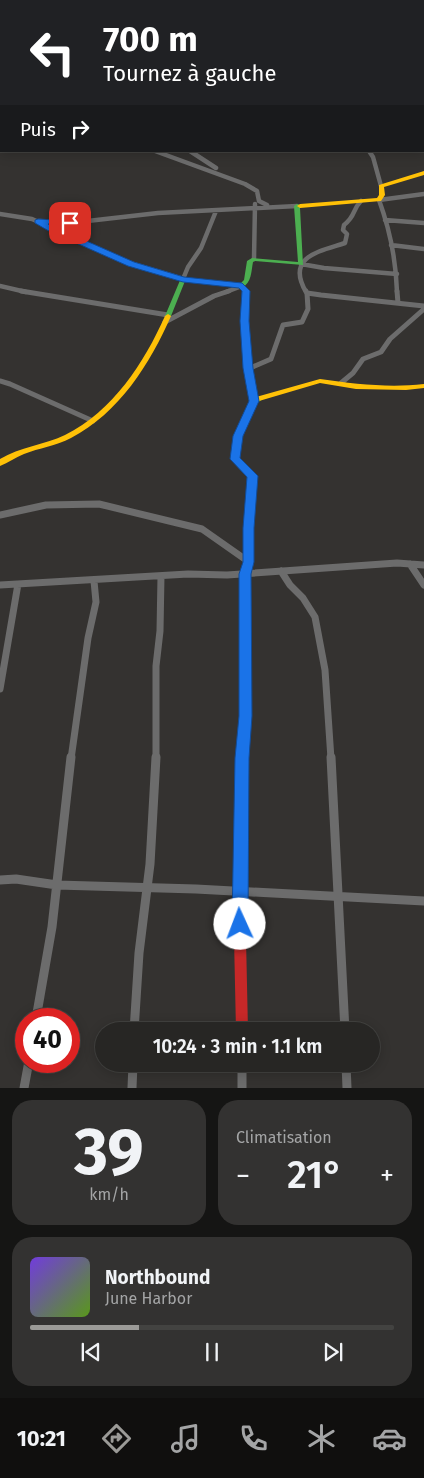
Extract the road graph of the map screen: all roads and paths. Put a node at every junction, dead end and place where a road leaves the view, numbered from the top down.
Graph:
1 (157, 152) edge
2 (192, 152) edge
3 (370, 152) edge
4 (424, 173) edge
5 (230, 175) junction
6 (381, 186) junction
7 (258, 194) junction
8 (424, 194) edge
9 (378, 200) junction
10 (361, 201) junction
11 (280, 206) junction
12 (254, 208) junction
13 (297, 209) junction
14 (216, 211) junction
15 (0, 214) edge
16 (385, 220) junction
17 (38, 221) junction
18 (424, 223) edge
19 (391, 245) junction
20 (424, 249) edge
21 (254, 259) junction
22 (301, 264) junction
23 (397, 274) junction
24 (183, 279) junction
25 (0, 286) edge
26 (242, 286) junction
27 (307, 293) junction
28 (398, 303) junction
29 (424, 308) edge
30 (166, 319) junction
31 (248, 368) junction
32 (0, 381) edge
33 (341, 383) junction
34 (424, 386) edge
35 (254, 401) junction
36 (93, 421) junction
37 (0, 463) edge
38 (0, 515) edge
39 (249, 562) junction
40 (410, 564) junction
41 (424, 565) edge
42 (281, 571) junction
43 (245, 574) junction
44 (161, 576) junction
45 (94, 581) junction
46 (0, 584) edge
47 (18, 584) junction
48 (424, 585) edge
49 (0, 689) edge
50 (0, 880) edge
51 (57, 885) junction
52 (146, 888) junction
53 (239, 892) junction
54 (339, 897) junction
55 (424, 901) edge
56 (38, 1008) edge
57 (135, 1022) edge
58 (242, 1022) edge
59 (345, 1022) edge
60 (133, 1072) edge
61 (242, 1072) edge
62 (346, 1072) edge
63 (27, 1073) edge
64 (24, 1088) edge
65 (132, 1088) edge
66 (242, 1088) edge
67 (347, 1088) edge

1 - 5 street
2 - 5 street
3 - 6 street
4 - 6 street
5 - 7 street
6 - 9 street
7 - 11 street
7 - 12 street
8 - 9 street
9 - 10 street
9 - 16 street
10 - 13 street
10 - 22 street
11 - 12 street
11 - 13 street
12 - 14 street
12 - 21 street
13 - 22 street
14 - 17 street
14 - 24 street
15 - 17 street
16 - 18 street
16 - 19 street
17 - 24 street
19 - 20 street
19 - 23 street
21 - 22 street
21 - 26 street
22 - 23 street
22 - 27 street
23 - 28 street
24 - 26 street
24 - 30 street
25 - 30 street
26 - 30 street
26 - 31 street
27 - 28 street
27 - 31 street
28 - 29 street
29 - 33 street
30 - 36 street
31 - 35 street
32 - 36 street
33 - 34 street
33 - 35 street
35 - 39 street
36 - 37 street
38 - 39 street
39 - 43 street
40 - 41 street
40 - 42 street
40 - 48 street
42 - 43 street
42 - 54 street
43 - 44 street
43 - 53 street
44 - 45 street
44 - 52 street
45 - 47 street
45 - 51 street
46 - 47 street
47 - 49 street
50 - 51 street
51 - 52 street
51 - 56 street
52 - 53 street
52 - 57 street
53 - 54 street
53 - 58 street
54 - 55 street
54 - 59 street
60 - 65 street
61 - 66 street
62 - 67 street
63 - 64 street

